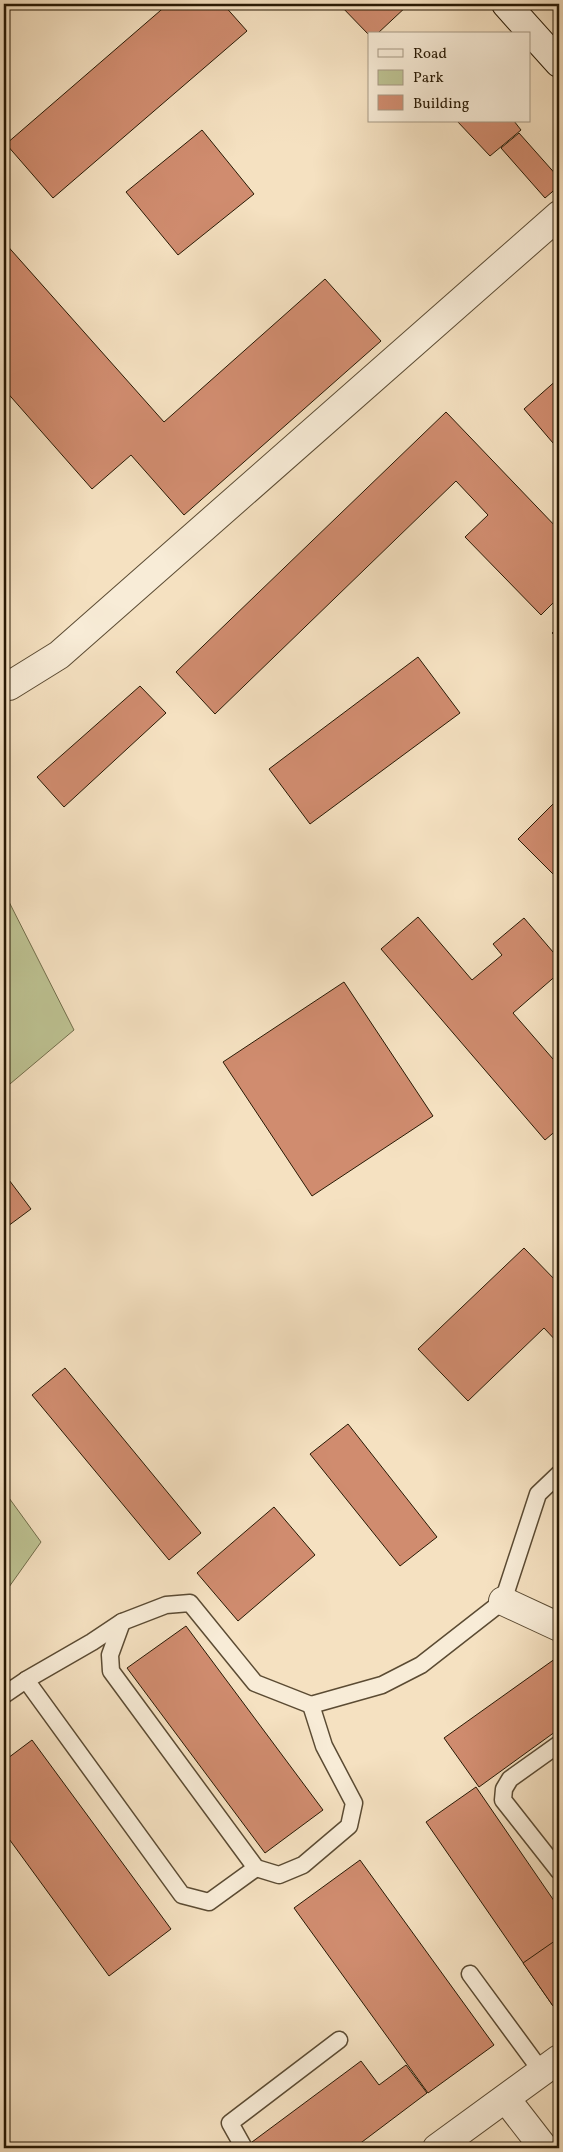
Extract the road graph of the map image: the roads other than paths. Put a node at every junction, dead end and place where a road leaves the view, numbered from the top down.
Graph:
1 (506, 4) edge
2 (559, 63) edge
3 (559, 215) edge
4 (4, 685) edge
5 (559, 1474) edge
6 (503, 1601) junction
7 (122, 1622) junction
8 (559, 1627) edge
9 (26, 1680) junction
10 (4, 1695) edge
11 (311, 1705) junction
12 (559, 1744) edge
13 (256, 1868) junction
14 (559, 1871) edge
15 (470, 1974) dead end
16 (339, 2040) dead end
17 (550, 2065) edge
18 (506, 2099) junction
19 (244, 2148) edge
20 (437, 2148) edge
21 (544, 2148) edge

1 - 2 street
3 - 4 street
5 - 6 lane
6 - 8 street
6 - 11 lane
7 - 9 lane
7 - 11 lane
7 - 13 lane
9 - 10 lane
9 - 13 lane
11 - 13 lane
12 - 14 lane
15 - 17 lane
16 - 19 lane
17 - 18 street
18 - 20 street
18 - 21 street

